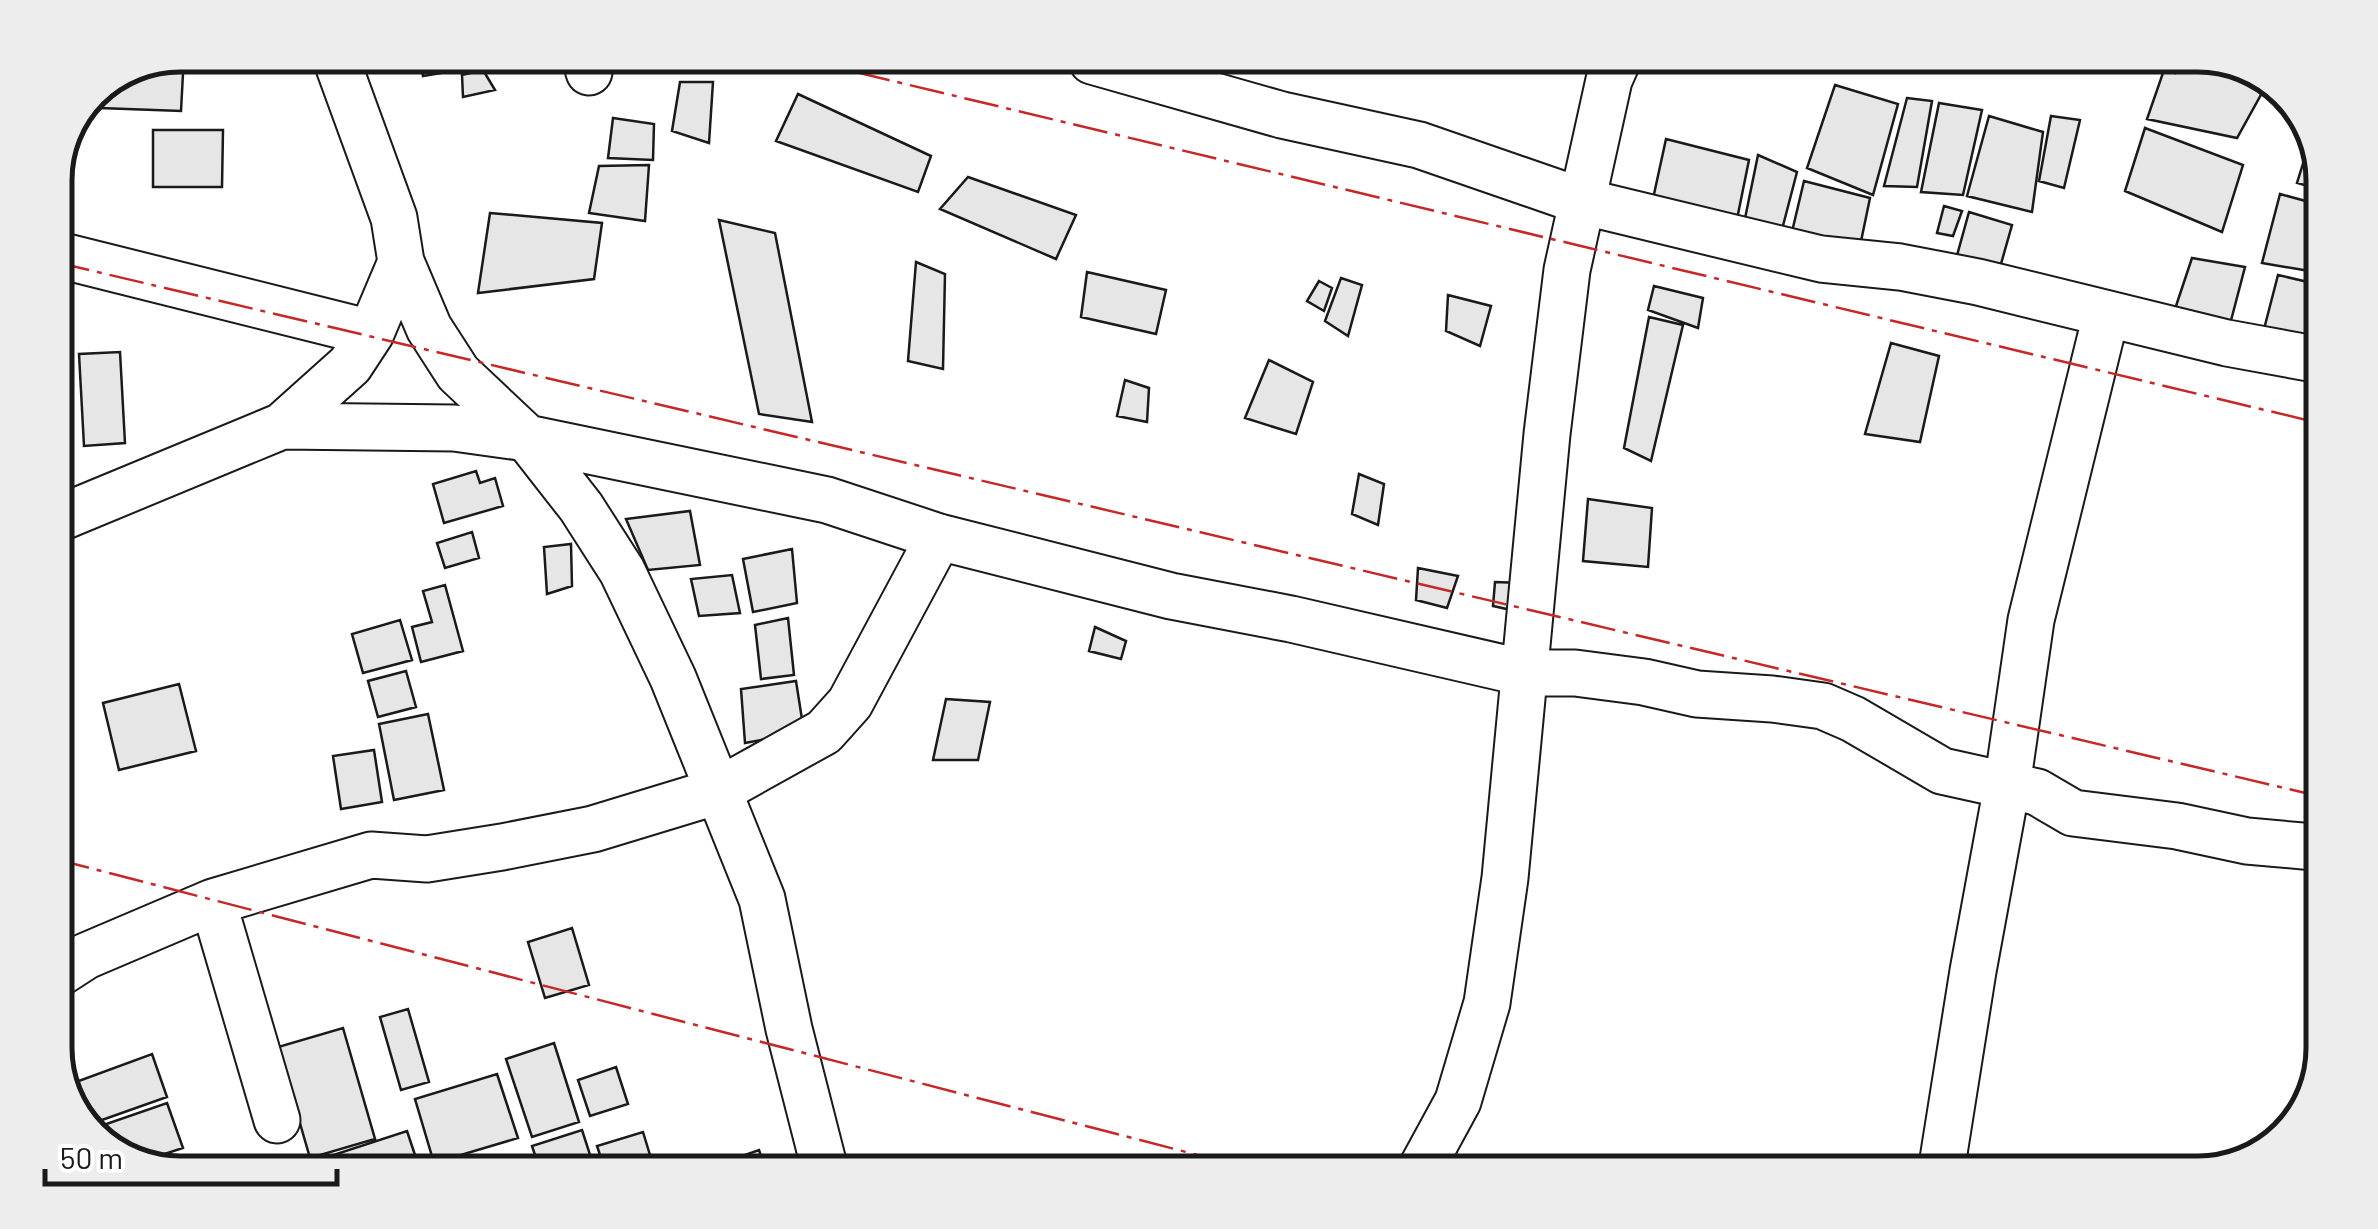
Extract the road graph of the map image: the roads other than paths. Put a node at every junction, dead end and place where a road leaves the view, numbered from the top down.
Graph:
1 (342, 73) edge
2 (1137, 73) edge
3 (1612, 73) edge
4 (1581, 201) junction
5 (73, 258) edge
6 (402, 262) junction
7 (2106, 314) junction
8 (371, 333) junction
9 (2305, 357) edge
10 (282, 426) junction
11 (528, 438) junction
12 (73, 513) edge
13 (939, 537) junction
14 (1526, 673) junction
15 (2007, 786) junction
16 (718, 791) junction
17 (2306, 846) edge
18 (212, 902) junction
19 (73, 964) edge
20 (277, 1120) dead end
21 (821, 1156) edge
22 (1428, 1156) edge
23 (1943, 1156) edge

1 - 6 street
2 - 4 street
3 - 4 street
4 - 7 street
4 - 14 street
5 - 8 street
6 - 8 street
6 - 11 street
7 - 9 street
7 - 15 street
8 - 10 street
10 - 11 street
10 - 12 street
11 - 13 street
11 - 16 street
13 - 14 street
13 - 16 street
14 - 15 street
14 - 22 street
15 - 17 street
15 - 23 street
16 - 18 street
16 - 21 street
18 - 19 street
18 - 20 street

